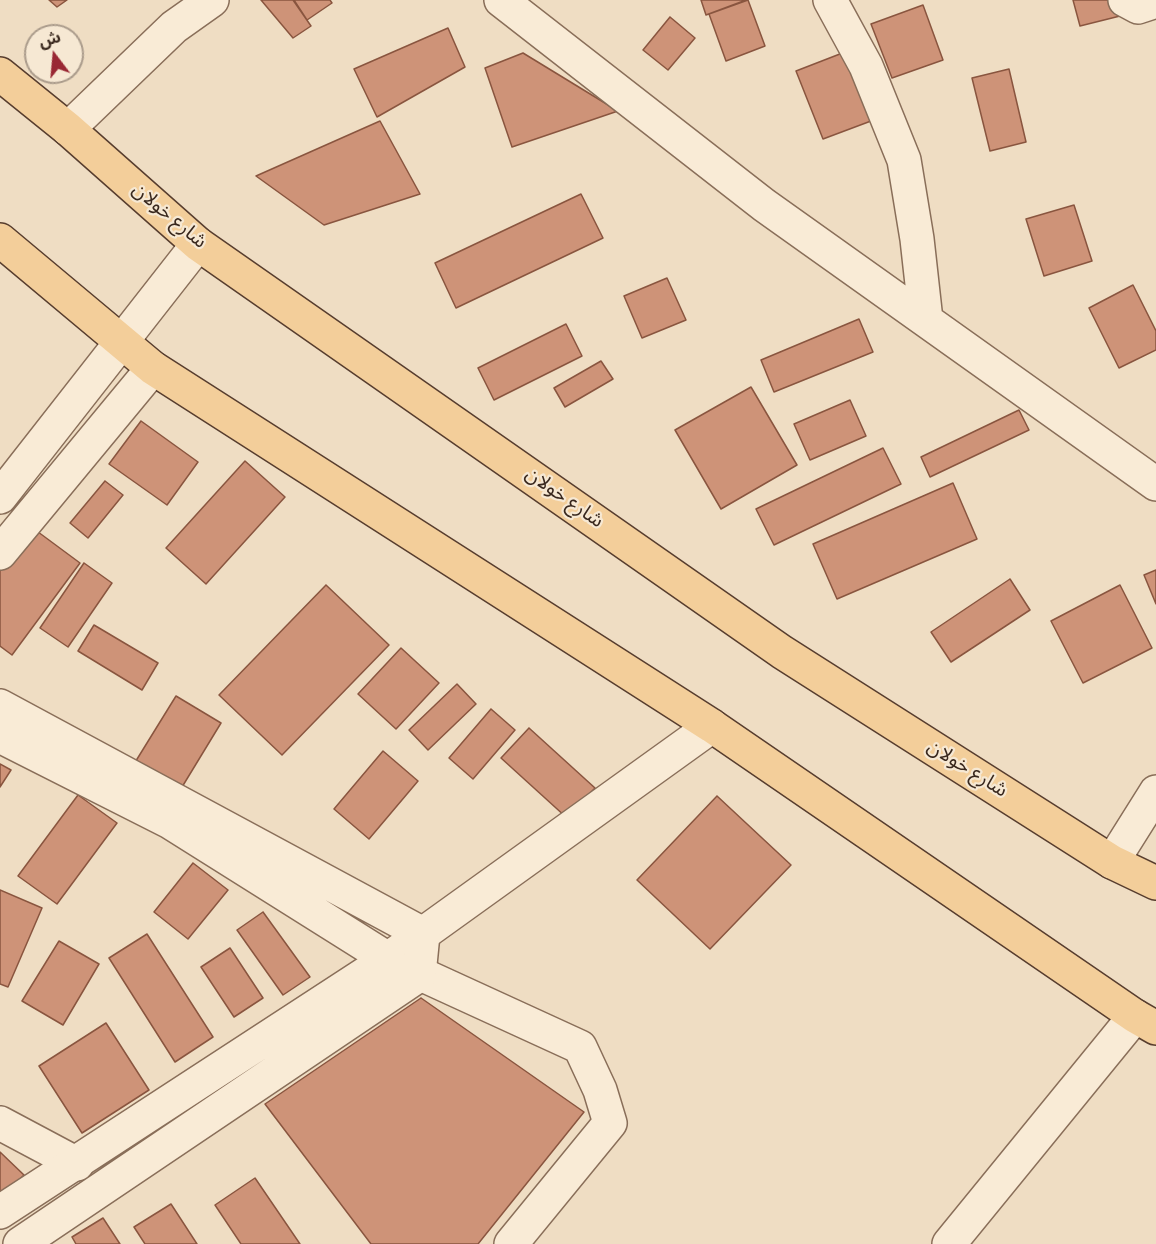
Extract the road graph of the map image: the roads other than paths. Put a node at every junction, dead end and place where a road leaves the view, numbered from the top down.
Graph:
1 (212, 0) edge
2 (501, 0) edge
3 (830, 0) edge
4 (1125, 0) edge
5 (1156, 1) edge
6 (0, 74) edge
7 (68, 129) junction
8 (0, 240) edge
9 (198, 244) junction
10 (926, 320) junction
11 (121, 340) junction
12 (153, 368) junction
13 (1156, 484) edge
14 (0, 497) edge
15 (0, 553) edge
16 (0, 706) edge
17 (712, 726) junction
18 (0, 736) edge
19 (1156, 792) edge
20 (1112, 862) junction
21 (1156, 883) edge
22 (423, 934) junction
23 (388, 959) junction
24 (419, 975) junction
25 (1145, 1022) edge
26 (0, 1123) edge
27 (77, 1164) junction
28 (0, 1212) edge
29 (20, 1244) edge
30 (511, 1244) edge
31 (949, 1244) edge

1 - 7 street
2 - 10 street
3 - 10 street
4 - 5 street
6 - 7 main road, شارع خولان
7 - 9 main road, شارع خولان
8 - 11 main road
9 - 11 street
9 - 20 main road, شارع خولان
10 - 13 street
11 - 12 main road
11 - 14 street
12 - 15 street
12 - 17 main road
16 - 22 street
17 - 22 street
17 - 25 main road
18 - 23 street
19 - 20 street
20 - 21 main road, شارع خولان
22 - 23 street
22 - 24 street
23 - 24 street
23 - 27 street
24 - 29 street
24 - 30 street
25 - 31 street
26 - 27 street
27 - 28 street

